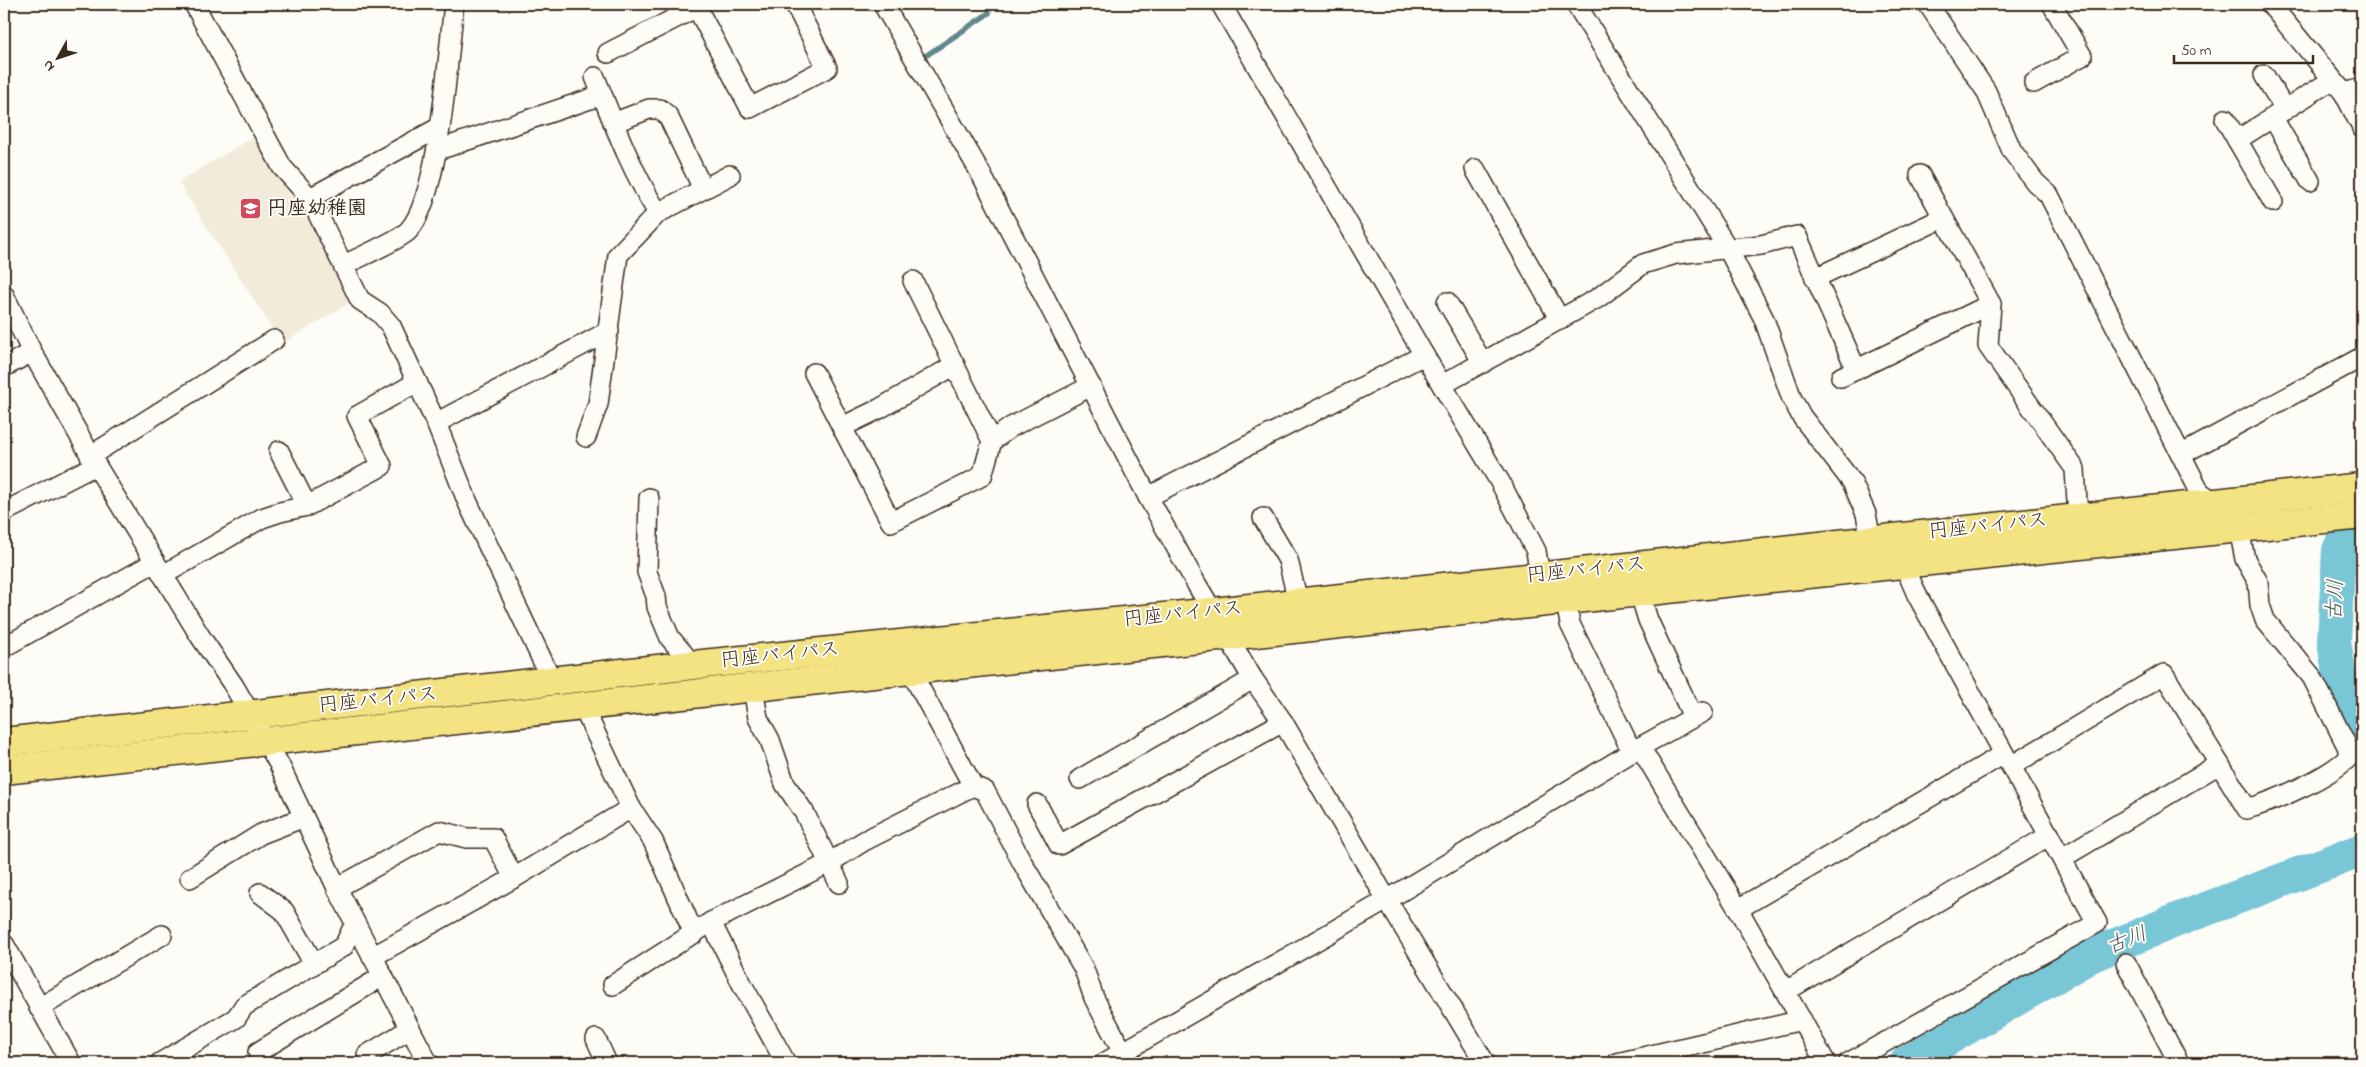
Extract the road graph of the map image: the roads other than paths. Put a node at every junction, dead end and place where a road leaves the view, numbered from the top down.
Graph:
1 (194, 4) edge
2 (454, 4) edge
3 (795, 4) edge
4 (883, 4) edge
5 (1221, 4) edge
6 (1576, 4) edge
7 (1928, 4) edge
8 (2052, 4) edge
9 (2270, 4) edge
10 (696, 5) edge
11 (608, 53) dead end
12 (2264, 75) dead end
13 (596, 77) dead end
14 (2034, 83) dead end
15 (2338, 86) junction
16 (2362, 88) edge
17 (602, 94) junction
18 (2279, 114) junction
19 (2225, 119) dead end
20 (613, 124) junction
21 (440, 127) junction
22 (2362, 128) edge
23 (2237, 140) junction
24 (438, 150) junction
25 (1475, 169) dead end
26 (730, 175) dead end
27 (1920, 175) dead end
28 (2310, 181) dead end
29 (703, 189) junction
30 (310, 198) junction
31 (2274, 202) dead end
32 (658, 213) junction
33 (1943, 218) junction
34 (1728, 249) junction
35 (344, 265) junction
36 (1816, 278) junction
37 (913, 281) dead end
38 (4, 295) edge
39 (1447, 302) dead end
40 (1991, 304) junction
41 (1560, 320) junction
42 (609, 331) junction
43 (274, 340) dead end
44 (32, 352) junction
45 (1424, 355) junction
46 (2362, 357) edge
47 (1482, 363) junction
48 (955, 365) junction
49 (4, 367) edge
50 (814, 373) dead end
51 (417, 382) junction
52 (1442, 385) junction
53 (1091, 386) junction
54 (436, 423) junction
55 (842, 427) junction
56 (586, 437) dead end
57 (992, 441) junction
58 (279, 451) dead end
59 (2182, 454) junction
60 (93, 460) junction
61 (2362, 487) edge
62 (649, 498) dead end
63 (1148, 498) junction
64 (2216, 503) junction
65 (307, 506) junction
66 (4, 512) edge
67 (2362, 516) edge
68 (1263, 518) dead end
69 (2078, 518) junction
70 (2229, 530) junction
71 (1871, 540) junction
72 (1904, 564) junction
73 (159, 568) junction
74 (1540, 576) junction
75 (1640, 594) junction
76 (1298, 602) junction
77 (1566, 602) junction
78 (1213, 612) junction
79 (1228, 637) junction
80 (4, 647) edge
81 (693, 665) junction
82 (910, 670) junction
83 (1253, 679) junction
84 (552, 681) junction
85 (753, 688) junction
86 (583, 707) junction
87 (250, 715) junction
88 (1283, 722) junction
89 (265, 741) junction
90 (4, 742) edge
91 (1636, 749) junction
92 (2007, 760) junction
93 (2219, 764) junction
94 (4, 770) edge
95 (1080, 779) dead end
96 (973, 786) junction
97 (1037, 804) dead end
98 (631, 808) junction
99 (302, 818) junction
100 (2050, 835) junction
101 (2062, 858) junction
102 (829, 863) junction
103 (190, 878) dead end
104 (514, 878) junction
105 (839, 883) dead end
106 (337, 888) junction
107 (260, 893) dead end
108 (1386, 900) junction
109 (1738, 909) junction
110 (711, 922) junction
111 (355, 923) junction
112 (694, 934) junction
113 (162, 935) dead end
114 (4, 944) edge
115 (372, 957) junction
116 (314, 964) junction
117 (2126, 964) dead end
118 (383, 976) junction
119 (612, 985) dead end
120 (1786, 991) junction
121 (39, 1008) junction
122 (1802, 1020) junction
123 (410, 1029) junction
124 (596, 1039) dead end
125 (258, 1052) dead end
126 (367, 1055) dead end
127 (1125, 1058) edge
128 (71, 1063) edge
129 (160, 1063) edge
130 (428, 1063) edge
131 (607, 1063) edge
132 (786, 1063) edge
133 (1104, 1063) edge
134 (1485, 1063) edge
135 (1617, 1063) edge
136 (1826, 1063) edge
137 (1848, 1063) edge
138 (2179, 1063) edge

1 - 30 street
2 - 21 street
3 - 10 street
4 - 53 street
5 - 45 street
6 - 34 street
7 - 59 street
8 - 14 street
9 - 15 street
10 - 11 street
12 - 18 street
13 - 17 street
15 - 16 street
15 - 18 street
15 - 22 street
17 - 20 street
17 - 24 street
18 - 23 street
18 - 28 street
19 - 23 street
20 - 29 street
20 - 32 street
21 - 24 street
21 - 30 street
23 - 31 street
24 - 35 street
25 - 41 street
26 - 29 street
27 - 33 street
29 - 32 street
30 - 35 street
32 - 42 street
33 - 36 street
33 - 40 street
34 - 36 street
34 - 41 street
34 - 71 street
35 - 51 street
36 - 40 street
37 - 48 street
38 - 44 street
39 - 47 street
40 - 69 street
41 - 47 street
42 - 54 street
42 - 56 street
43 - 60 street
44 - 49 street
44 - 60 street
45 - 52 street
45 - 63 street
46 - 59 street
47 - 52 street
48 - 55 street
48 - 57 street
50 - 55 street
51 - 54 street
51 - 65 street
52 - 74 street
53 - 57 street
53 - 63 street
54 - 84 street
55 - 57 street
58 - 65 street
59 - 64 street
60 - 66 street
60 - 73 street
61 - 64 highway, 円座バイパス
62 - 81 street
63 - 78 street
64 - 69 highway, 円座バイパス
64 - 70 street
65 - 73 street
67 - 70 highway, 円座バイパス
68 - 76 street
69 - 71 highway, 円座バイパス
70 - 72 highway, 円座バイパス
70 - 93 street
71 - 72 highway
71 - 74 highway, 円座バイパス
72 - 75 highway, 円座バイパス
72 - 92 street
73 - 80 street
73 - 87 street
74 - 76 highway, 円座バイパス
74 - 77 highway
75 - 77 highway, 円座バイパス
75 - 91 street
76 - 78 highway, 円座バイパス
77 - 79 highway, 円座バイパス
77 - 91 street
78 - 79 street
78 - 81 highway, 円座バイパス
79 - 82 highway, 円座バイパス
79 - 83 street
81 - 84 highway, 円座バイパス
82 - 85 highway, 円座バイパス
82 - 96 street
83 - 88 street
83 - 95 street
84 - 87 highway, 円座バイパス
85 - 86 highway, 円座バイパス
85 - 102 street
86 - 89 highway, 円座バイパス
86 - 98 street
87 - 89 street
87 - 90 highway, 円座バイパス
88 - 97 street
88 - 108 street
89 - 94 highway, 円座バイパス
89 - 99 street
91 - 108 street
91 - 109 street
92 - 93 street
92 - 100 street
92 - 109 street
93 - 101 street
96 - 102 street
96 - 127 street
98 - 104 street
98 - 112 street
99 - 103 street
99 - 106 street
100 - 101 street
100 - 120 street
101 - 137 street
102 - 105 street
102 - 110 street
104 - 106 street
104 - 115 street
106 - 111 street
107 - 116 street
108 - 127 street
108 - 134 street
109 - 120 street
110 - 112 street
110 - 132 street
111 - 115 street
111 - 116 street
112 - 119 street
113 - 121 street
114 - 121 street
115 - 118 street
116 - 129 street
117 - 138 street
118 - 123 street
118 - 125 street
120 - 122 street
121 - 128 street
122 - 135 street
122 - 136 street
123 - 126 street
123 - 130 street
124 - 131 street
127 - 133 street

